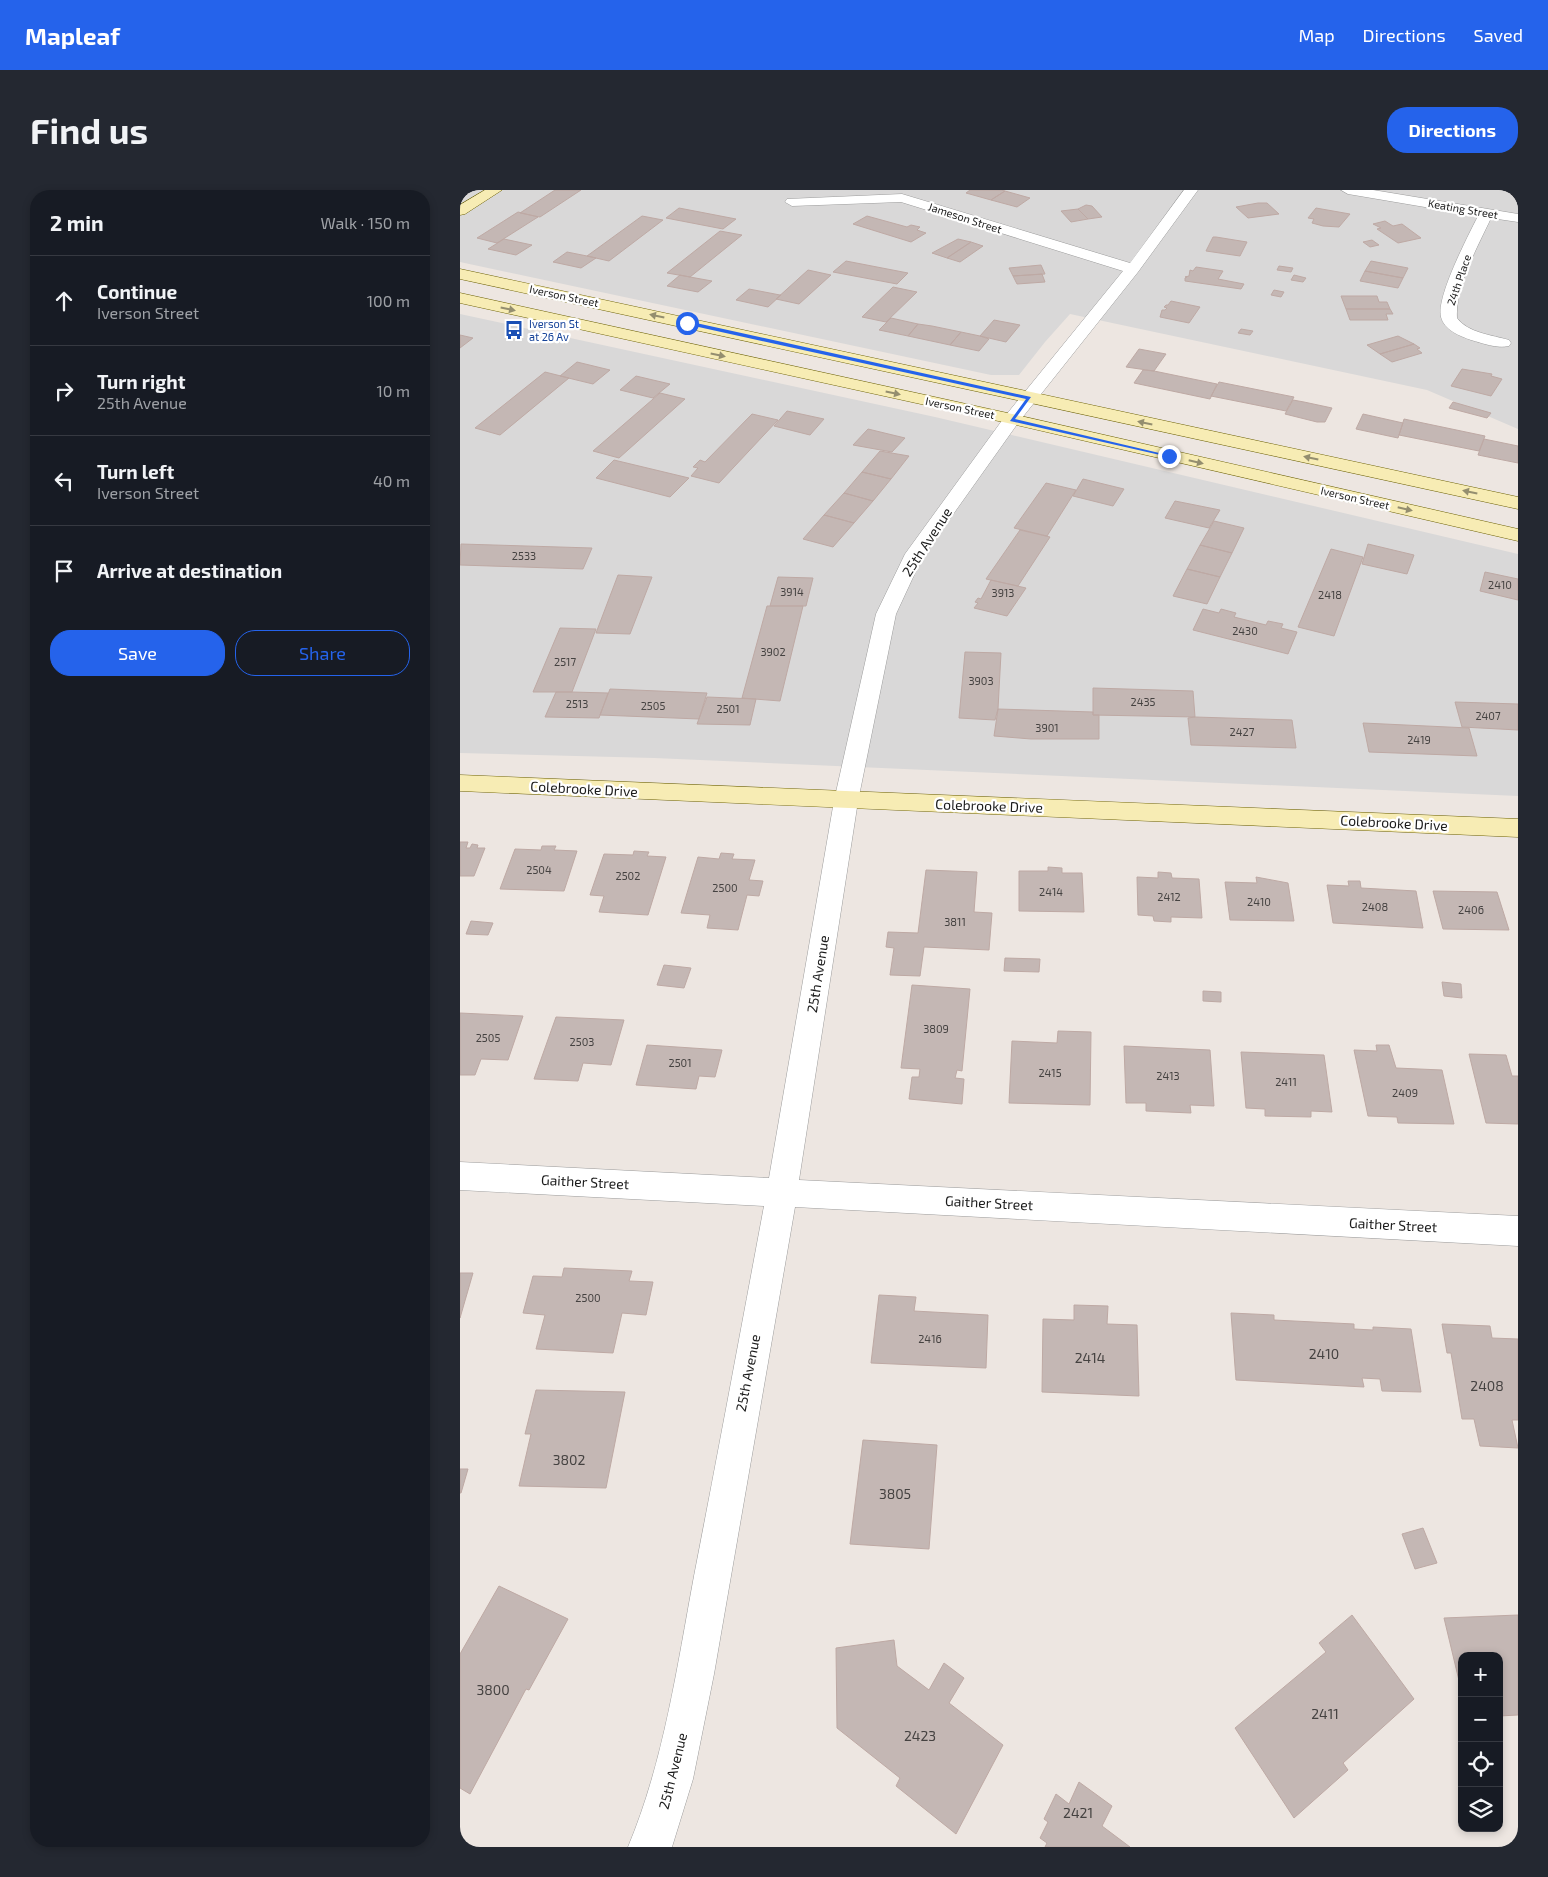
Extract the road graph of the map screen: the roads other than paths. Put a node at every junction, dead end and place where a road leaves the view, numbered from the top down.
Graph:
1 (494, 190) edge
2 (1191, 190) edge
3 (1348, 190) edge
4 (1440, 190) edge
5 (906, 194) edge
6 (792, 202) dead end
7 (1433, 204) junction
8 (460, 211) edge
9 (1486, 213) junction
10 (1518, 218) edge
11 (1133, 269) junction
12 (460, 274) edge
13 (460, 298) edge
14 (1503, 343) dead end
15 (1030, 398) junction
16 (1012, 420) junction
17 (1518, 503) edge
18 (1518, 535) edge
19 (460, 783) edge
20 (846, 801) junction
21 (1518, 828) edge
22 (460, 1176) edge
23 (782, 1192) junction
24 (1518, 1232) edge
25 (655, 1845) edge

1 - 8 main road
2 - 11 street, 25th Avenue
3 - 7 street, Keating Street
4 - 7 street
5 - 6 street, Jameson Street
5 - 11 street, Jameson Street
7 - 9 street, Keating Street
9 - 10 street, Keating Street
9 - 14 street, 24th Place
11 - 15 street, 25th Avenue
15 -> 12 main road, Iverson Street
13 -> 16 main road, Iverson Street
15 - 16 street, 25th Avenue
17 -> 15 main road, Iverson Street
16 -> 18 main road, Iverson Street
16 - 20 street, 25th Avenue
19 - 20 main road, Colebrooke Drive
20 - 21 main road, Colebrooke Drive
20 - 23 street, 25th Avenue
22 - 23 street, Gaither Street
23 - 24 street, Gaither Street
23 - 25 street, 25th Avenue

